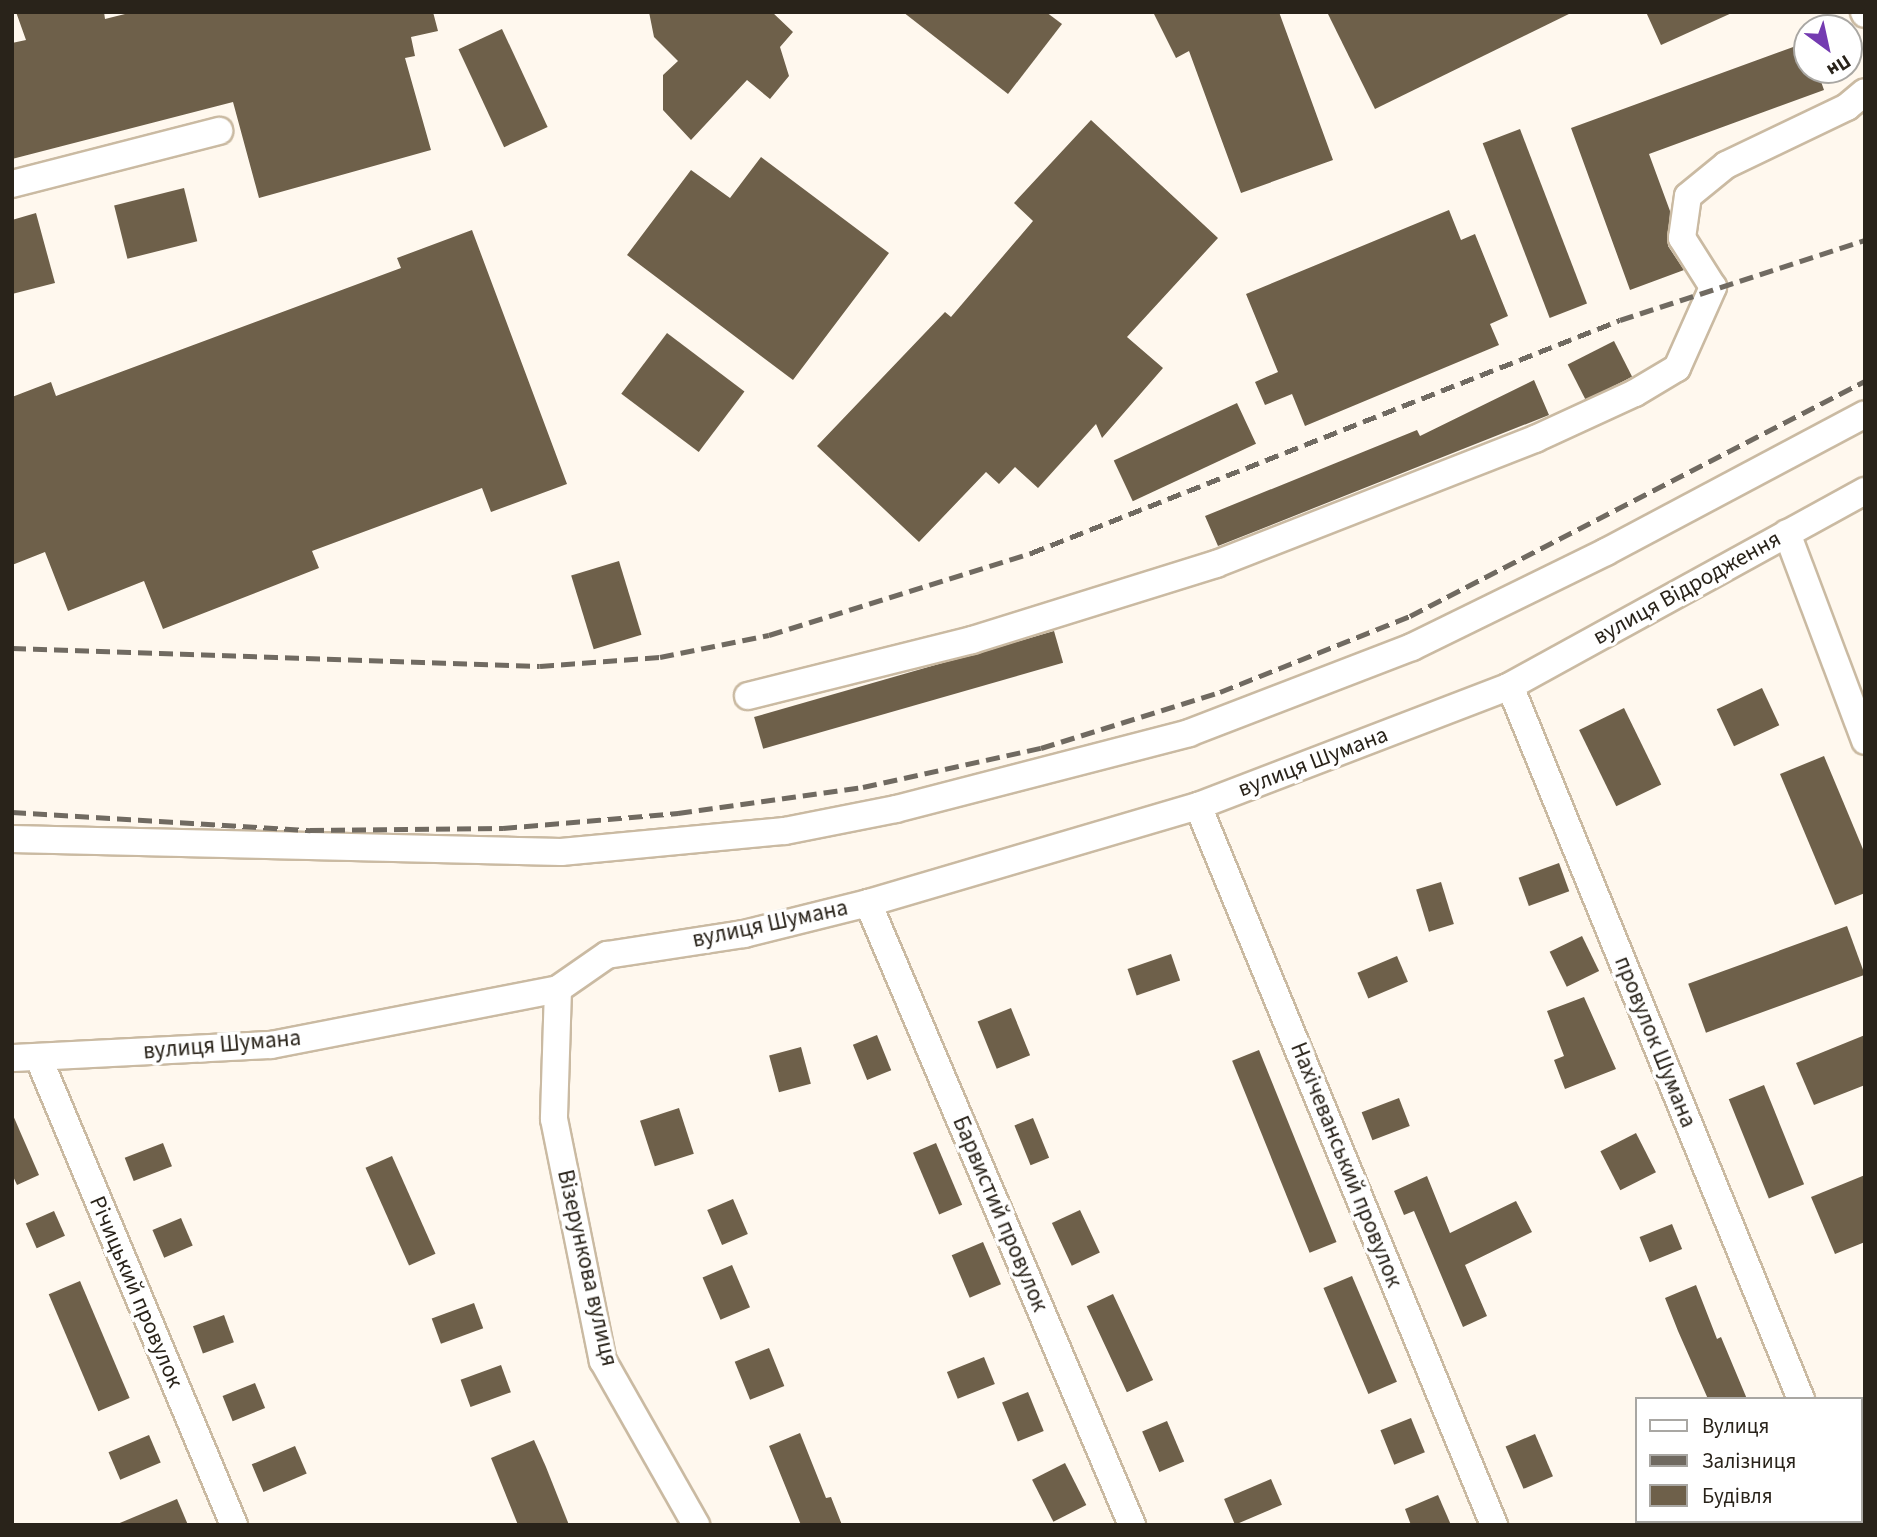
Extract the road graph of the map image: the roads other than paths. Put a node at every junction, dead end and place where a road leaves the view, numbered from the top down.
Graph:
1 (1865, 92) edge
2 (219, 131) dead end
3 (12, 184) edge
4 (1865, 414) edge
5 (1865, 491) edge
6 (1787, 533) junction
7 (1510, 686) junction
8 (748, 696) dead end
9 (1865, 741) edge
10 (1198, 806) junction
11 (12, 839) edge
12 (868, 903) junction
13 (558, 989) junction
14 (12, 1058) edge
15 (38, 1059) junction
16 (1800, 1397) edge
17 (234, 1525) edge
18 (696, 1525) edge
19 (1132, 1525) edge
20 (1494, 1525) edge

1 - 8 street
2 - 3 street
4 - 11 street
5 - 6 street, вулиця Відродження
6 - 7 street, вулиця Відродження
6 - 9 street
7 - 10 street, вулиця Шумана
7 - 16 street, провулок Шумана
10 - 12 street, вулиця Шумана
10 - 20 street, Нахічеванський провулок
12 - 13 street, вулиця Шумана
12 - 19 street, Барвистий провулок
13 - 15 street, вулиця Шумана
13 - 18 street, Візерункова вулиця
14 - 15 street, вулиця Шумана
15 - 17 street, Річицький провулок

